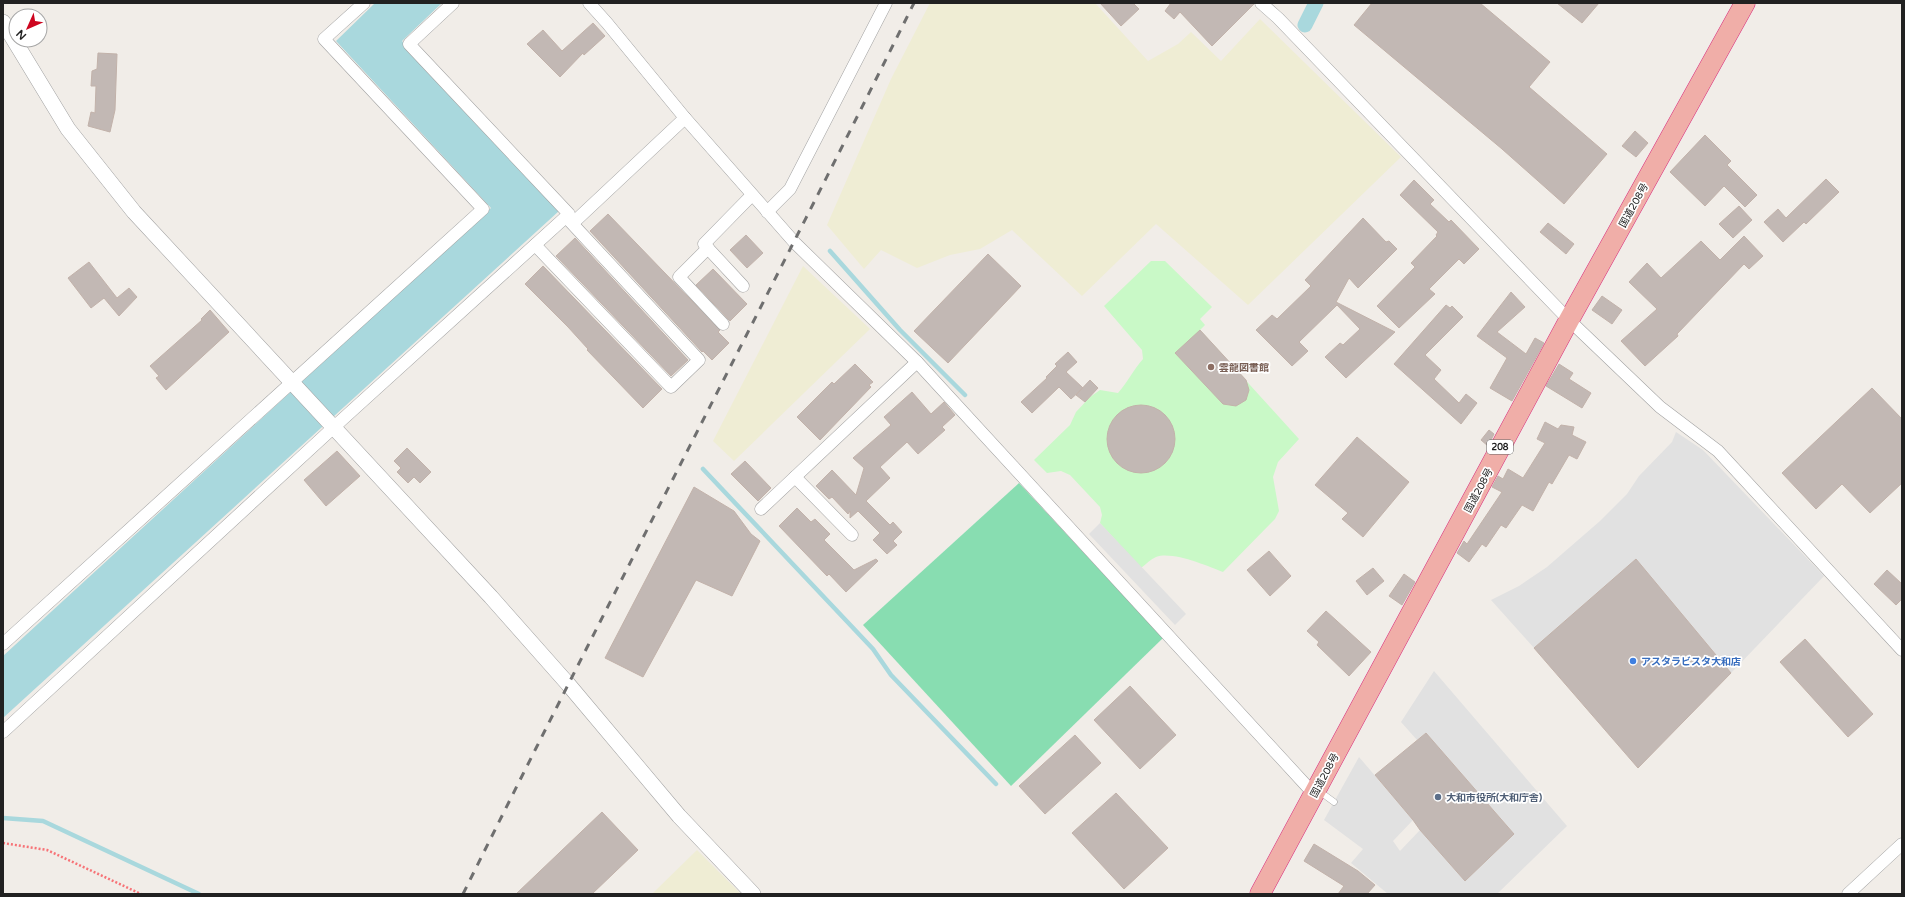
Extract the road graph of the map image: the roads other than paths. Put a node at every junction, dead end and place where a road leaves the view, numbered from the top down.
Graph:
1 (364, 3) edge
2 (452, 3) edge
3 (589, 3) edge
4 (886, 3) edge
5 (1261, 3) edge
6 (1745, 3) edge
7 (3, 22) edge
8 (685, 118) junction
9 (752, 195) junction
10 (767, 212) junction
11 (569, 220) junction
12 (536, 245) junction
13 (708, 248) junction
14 (743, 286) dead end
15 (1569, 320) junction
16 (723, 324) dead end
17 (917, 362) junction
18 (292, 382) junction
19 (334, 428) junction
20 (795, 477) junction
21 (761, 509) dead end
22 (852, 535) dead end
23 (3, 644) edge
24 (1902, 650) edge
25 (3, 732) edge
26 (1315, 792) junction
27 (1334, 802) dead end
28 (1902, 844) edge
29 (753, 894) edge
30 (1260, 894) edge
31 (1848, 894) edge

1 - 18 street
2 - 11 street
3 - 8 street
4 - 10 street
5 - 15 street
6 - 15 highway, 国道208号 / 208
7 - 18 street
8 - 9 street
8 - 11 street
9 - 10 street
9 - 13 street
10 - 17 street
11 - 12 street
11 - 12 street
12 - 19 street
13 - 14 street
13 - 16 street
15 - 24 street
15 - 26 highway, 国道208号 / 208
17 - 20 street
17 - 26 street
18 - 19 street
18 - 23 street
19 - 25 street
19 - 29 street
20 - 21 street
20 - 22 street
26 - 27 lane
26 - 30 highway, 国道208号 / 208
28 - 31 street

